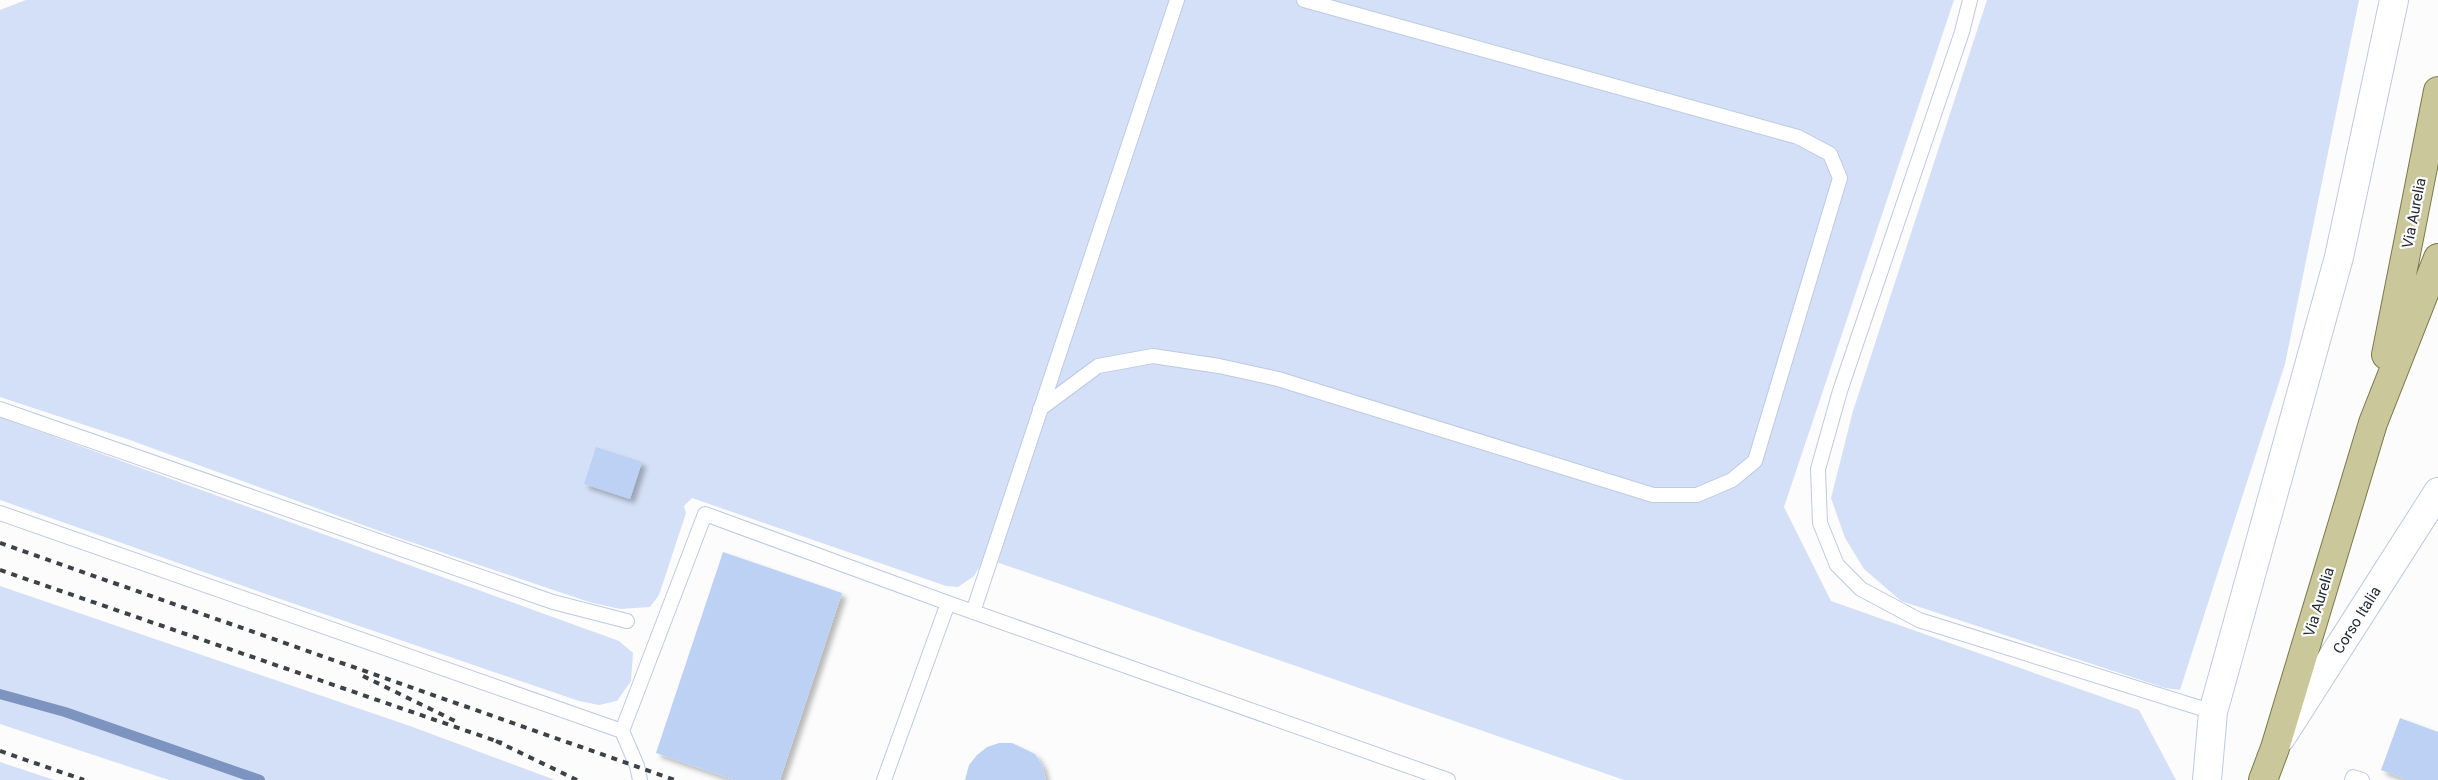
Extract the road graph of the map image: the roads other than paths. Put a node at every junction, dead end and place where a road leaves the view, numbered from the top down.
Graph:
1 (1177, 0) edge
2 (1304, 0) edge
3 (1970, 0) edge
4 (2394, 0) edge
5 (2438, 91) edge
6 (2438, 258) edge
7 (0, 409) edge
8 (1040, 409) junction
9 (2373, 423) junction
10 (2438, 492) edge
11 (0, 513) edge
12 (948, 603) junction
13 (973, 612) junction
14 (627, 622) dead end
15 (2212, 712) junction
16 (622, 731) junction
17 (2275, 748) junction
18 (640, 780) edge
19 (884, 780) edge
20 (1448, 780) edge
21 (2206, 780) edge
22 (2263, 780) edge
23 (2352, 780) edge
24 (2362, 780) edge

1 - 8 lane
2 - 8 lane
3 - 15 lane
4 - 15 street
5 - 9 main road, Via Aurelia
6 - 9 main road, Via Aurelia
7 - 14 lane
8 - 13 lane
9 - 17 main road, Via Aurelia
10 - 17 street, Corso Italia
11 - 16 lane
12 - 13 lane
12 - 16 lane
12 - 19 lane
13 - 20 lane
15 - 21 street
16 - 18 lane
17 - 22 main road, Via Aurelia
23 - 24 lane

